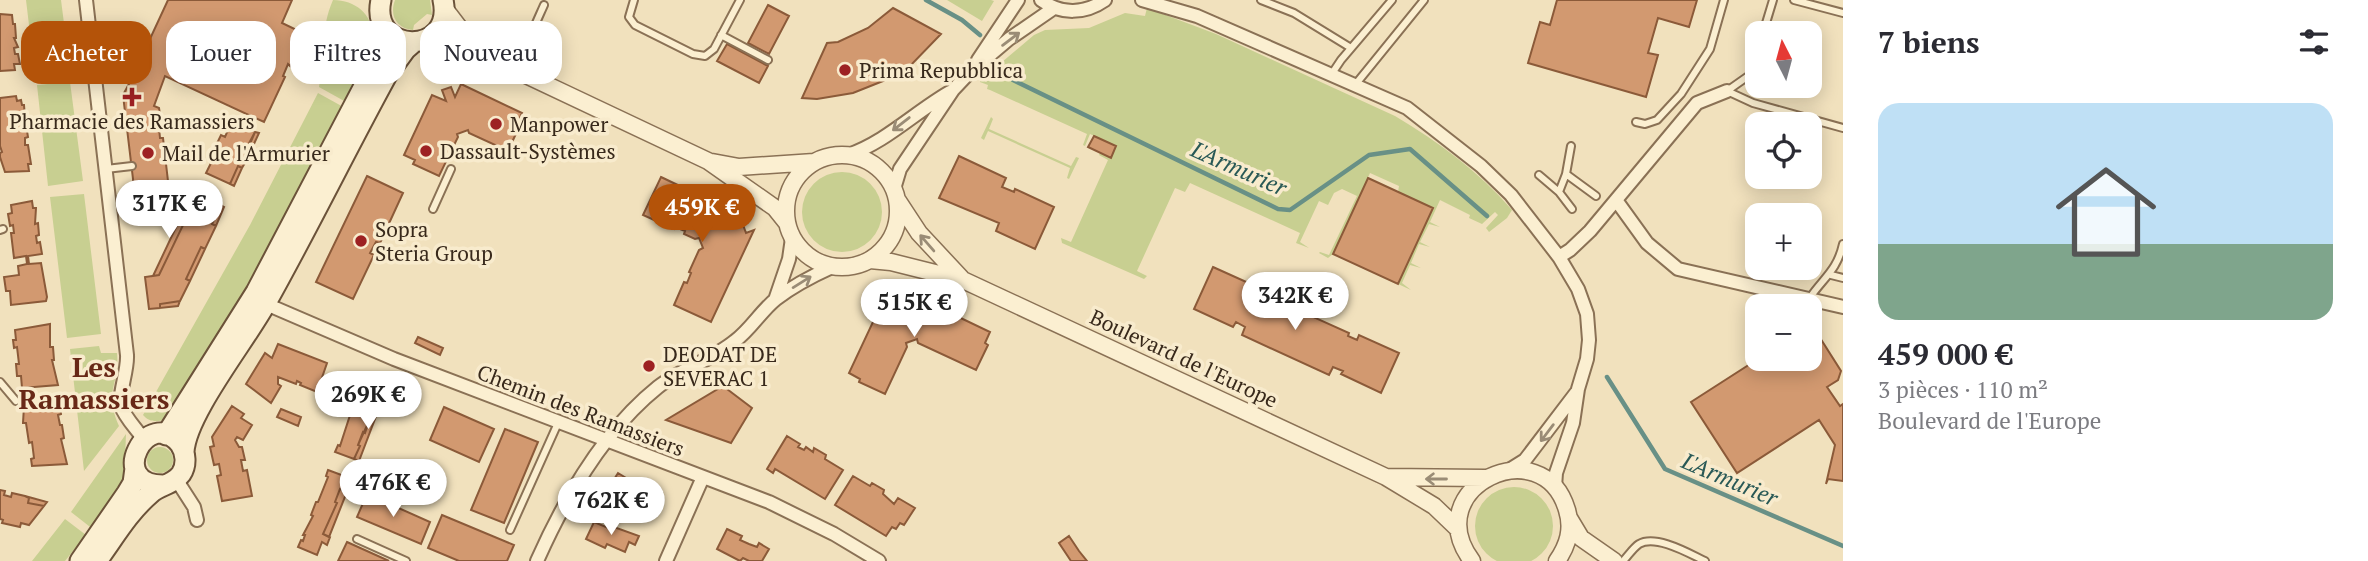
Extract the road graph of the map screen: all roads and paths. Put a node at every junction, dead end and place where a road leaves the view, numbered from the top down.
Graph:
1 (86, 0) edge
2 (365, 0) edge
3 (634, 0) edge
4 (740, 0) edge
5 (1018, 0) edge
6 (1041, 0) edge
7 (1105, 0) edge
8 (1142, 0) edge
9 (1171, 0) edge
10 (1261, 0) edge
11 (1392, 0) edge
12 (1424, 0) edge
13 (1724, 0) edge
14 (1773, 0) edge
15 (1794, 0) edge
16 (444, 5) edge
17 (544, 5) dead end
18 (1054, 8) junction
19 (1843, 13) edge
20 (382, 14) edge
21 (1197, 16) junction
22 (455, 21) edge
23 (537, 21) edge
24 (1767, 21) edge
25 (721, 35) junction
26 (420, 40) edge
27 (420, 41) edge
28 (1351, 48) junction
29 (768, 60) dead end
30 (970, 72) junction
31 (1331, 75) junction
32 (1745, 78) edge
33 (544, 84) edge
34 (1355, 85) junction
35 (953, 90) junction
36 (1727, 91) junction
37 (1636, 122) dead end
38 (1843, 128) edge
39 (1571, 146) dead end
40 (848, 155) junction
41 (708, 161) junction
42 (814, 162) junction
43 (132, 166) dead end
44 (106, 169) junction
45 (451, 169) dead end
46 (1566, 174) junction
47 (1539, 175) dead end
48 (1559, 192) junction
49 (896, 195) junction
50 (1596, 196) dead end
51 (1616, 200) junction
52 (433, 209) dead end
53 (1572, 209) dead end
54 (790, 231) junction
55 (1843, 244) edge
56 (1559, 257) junction
57 (870, 260) junction
58 (832, 267) junction
59 (1831, 275) junction
60 (1843, 278) edge
61 (963, 280) junction
62 (1787, 294) edge
63 (1814, 294) edge
64 (775, 300) junction
65 (1822, 302) edge
66 (266, 304) junction
67 (1843, 307) edge
68 (0, 382) edge
69 (1578, 390) junction
70 (16, 401) dead end
71 (558, 423) junction
72 (166, 435) junction
73 (144, 440) junction
74 (606, 441) junction
75 (184, 452) junction
76 (135, 468) junction
77 (1509, 470) junction
78 (703, 477) junction
79 (1386, 477) junction
80 (1485, 478) junction
81 (170, 482) junction
82 (1555, 487) junction
83 (1570, 519) junction
84 (197, 520) dead end
85 (1458, 529) junction
86 (510, 530) dead end
87 (357, 540) dead end
88 (1467, 558) edge
89 (80, 561) edge
90 (97, 561) edge
91 (406, 561) edge
92 (537, 561) edge
93 (666, 561) edge
94 (879, 561) edge
95 (1557, 561) edge
96 (1614, 561) edge
97 (1623, 561) edge
98 (1706, 561) edge

1 - 44 street
2 - 20 main road
3 - 25 lane
4 - 25 lane
5 - 30 street
6 - 18 street
7 - 18 street
8 - 21 street
9 - 21 street
10 - 28 lane
11 - 28 lane
12 - 34 lane
13 - 37 lane
14 - 24 lane
15 - 19 lane
16 - 22 street
17 - 23 lane
30 -> 18 street
20 - 26 main road
20 - 72 main road
21 - 31 street
25 - 29 lane
27 - 66 main road
28 - 31 lane
30 - 35 street
31 - 34 street
32 - 36 lane
33 - 41 street
34 - 56 street
35 -> 40 street
35 - 49 street
36 - 38 lane
36 - 51 street
39 - 46 lane
40 - 42 street
40 - 49 street, Boulevard de l'Europe
41 - 42 street
41 - 54 street
42 - 54 street
43 - 44 lane
44 - 73 street
45 - 52 lane
46 - 48 lane
46 - 50 lane
47 - 48 lane
48 - 53 lane
49 - 57 street
61 -> 49 street, Boulevard de l'Europe
51 - 56 street
51 - 62 street
54 - 58 street
54 - 64 street
55 - 59 lane
56 - 69 street
57 - 58 street, Boulevard de l'Europe
57 - 61 street, Boulevard de l'Europe
64 -> 58 street
59 - 60 lane
59 - 63 lane
61 - 79 street, Boulevard de l'Europe
64 - 74 street
65 - 67 street
66 - 71 street, Chemin des Ramassiers
66 - 75 main road
68 - 70 lane
69 -> 77 street
69 - 82 street
71 - 74 street, Chemin des Ramassiers
71 - 86 lane
72 - 73 main road
72 - 75 main road
73 - 76 main road
74 - 78 street, Chemin des Ramassiers
74 - 92 street
75 - 81 main road
76 - 81 main road
76 - 89 main road
77 - 80 street
77 - 82 street
78 - 93 street
78 - 94 street, Chemin des Ramassiers
80 -> 79 street, Boulevard de l'Europe
79 - 85 street, Boulevard de l'Europe
80 - 85 street
81 - 84 street
81 - 90 main road
82 - 83 street
83 - 95 street
83 - 96 street
85 - 88 street
87 - 91 lane
97 - 98 lane

